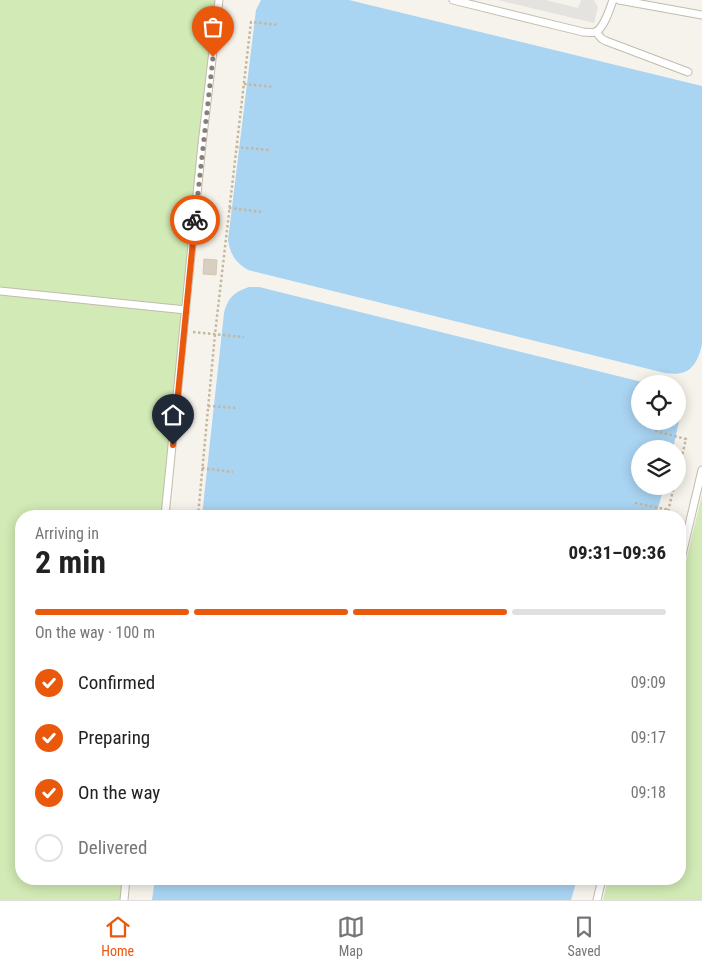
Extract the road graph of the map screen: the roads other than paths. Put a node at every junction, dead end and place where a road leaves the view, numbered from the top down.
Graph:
1 (219, 0) edge
2 (453, 0) edge
3 (619, 0) edge
4 (611, 1) edge
5 (702, 15) edge
6 (596, 32) junction
7 (688, 72) dead end
8 (0, 291) edge
9 (186, 310) junction
10 (702, 470) edge
11 (166, 510) edge
12 (686, 538) edge
13 (125, 885) edge
14 (601, 885) edge
15 (124, 900) edge
16 (597, 900) edge

1 - 9 lane
2 - 6 lane
3 - 5 lane
4 - 6 lane
6 - 7 lane
8 - 9 lane
9 - 11 lane
10 - 12 lane
13 - 15 lane
14 - 16 lane

